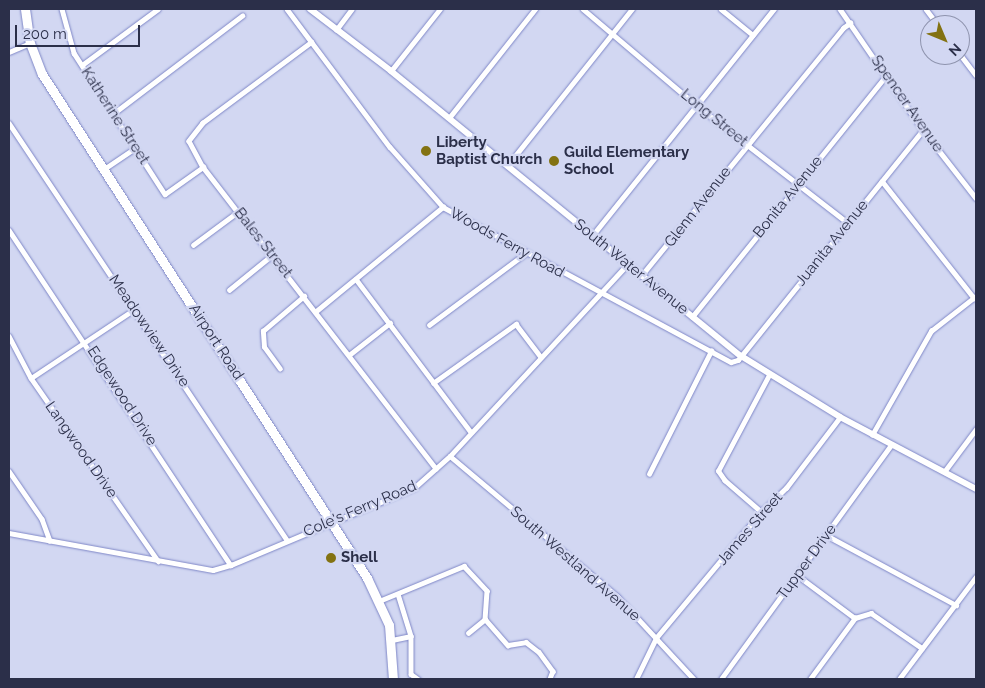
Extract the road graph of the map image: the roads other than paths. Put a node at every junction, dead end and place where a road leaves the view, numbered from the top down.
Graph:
1 (24, 9) edge
2 (62, 9) edge
3 (148, 9) edge
4 (158, 9) edge
5 (287, 9) edge
6 (310, 9) edge
7 (352, 9) edge
8 (440, 9) edge
9 (535, 9) edge
10 (583, 9) edge
11 (632, 9) edge
12 (721, 9) edge
13 (774, 9) edge
14 (840, 9) edge
15 (152, 13) junction
16 (242, 16) dead end
17 (850, 23) junction
18 (336, 30) junction
19 (613, 31) junction
20 (752, 35) junction
21 (312, 42) junction
22 (30, 43) junction
23 (9, 52) edge
24 (82, 65) junction
25 (968, 65) edge
26 (391, 71) junction
27 (976, 75) edge
28 (885, 77) junction
29 (696, 105) junction
30 (114, 113) junction
31 (449, 118) junction
32 (9, 123) edge
33 (923, 130) junction
34 (747, 145) junction
35 (136, 148) junction
36 (203, 167) junction
37 (506, 167) junction
38 (104, 169) junction
39 (882, 181) junction
40 (799, 184) junction
41 (976, 198) edge
42 (443, 207) junction
43 (239, 211) junction
44 (848, 223) junction
45 (9, 230) edge
46 (592, 236) junction
47 (193, 245) dead end
48 (526, 253) junction
49 (272, 255) junction
50 (627, 266) junction
51 (641, 276) junction
52 (356, 279) junction
53 (229, 290) dead end
54 (600, 293) junction
55 (304, 296) junction
56 (975, 297) edge
57 (135, 309) junction
58 (315, 312) junction
59 (692, 317) junction
60 (390, 322) junction
61 (430, 325) dead end
62 (9, 336) edge
63 (85, 341) junction
64 (711, 351) junction
65 (349, 355) junction
66 (741, 356) junction
67 (542, 357) junction
68 (280, 369) dead end
69 (770, 375) junction
70 (31, 378) junction
71 (434, 383) junction
72 (840, 417) junction
73 (976, 429) edge
74 (471, 432) junction
75 (872, 435) junction
76 (892, 444) junction
77 (450, 456) junction
78 (436, 469) junction
79 (9, 471) edge
80 (944, 472) junction
81 (649, 474) dead end
82 (976, 489) edge
83 (761, 512) junction
84 (333, 522) junction
85 (9, 533) edge
86 (826, 536) junction
87 (287, 540) junction
88 (50, 541) junction
89 (158, 561) junction
90 (231, 565) junction
91 (797, 575) junction
92 (976, 577) edge
93 (398, 594) junction
94 (379, 601) junction
95 (956, 605) junction
96 (855, 618) junction
97 (485, 619) junction
98 (468, 633) dead end
99 (411, 636) junction
100 (656, 638) junction
101 (392, 640) junction
102 (922, 648) junction
103 (392, 679) edge
104 (418, 679) edge
105 (550, 679) edge
106 (636, 679) edge
107 (694, 679) edge
108 (721, 679) edge
109 (810, 679) edge
110 (899, 679) edge

1 - 22 highway, Airport Road
2 - 24 street, Katherine Street
3 - 15 street
4 - 15 street
5 - 21 street, Woods Ferry Road
6 - 18 main road, South Water Avenue
7 - 18 street
8 - 26 street
9 - 31 street
10 - 19 street, Long Street
11 - 19 street
12 - 20 street
13 - 20 street
14 - 17 street, Spencer Avenue
15 - 24 street
16 - 30 street
17 - 28 street, Spencer Avenue
17 - 34 street, Glenn Avenue
18 - 26 main road, South Water Avenue
19 - 29 street, Long Street
19 - 37 street
20 - 29 street
21 - 36 street, Bales Street
21 - 42 street, Woods Ferry Road
22 - 23 street
22 - 38 highway, Airport Road
24 - 30 street, Katherine Street
25 - 27 street
26 - 31 main road, South Water Avenue
28 - 33 street, Spencer Avenue
28 - 40 street, Bonita Avenue
29 - 34 street, Long Street
29 - 46 street
30 - 35 street, Katherine Street
31 - 37 main road, South Water Avenue
32 - 57 street, Meadowview Drive
33 - 39 street, Juanita Avenue
33 - 41 street, Spencer Avenue
34 - 40 street, Long Street
34 - 51 street, Glenn Avenue
35 - 36 street, Katherine Street
35 - 38 street
36 - 43 street, Bales Street
37 - 46 main road, South Water Avenue
38 - 84 highway, Airport Road
39 - 44 street, Juanita Avenue
39 - 56 street
40 - 44 street, Long Street
40 - 59 street, Bonita Avenue
42 - 48 street, Woods Ferry Road
42 - 52 street
43 - 47 street
43 - 49 street, Bales Street
44 - 66 street, Juanita Avenue
45 - 63 street, Edgewood Drive
46 - 50 main road, South Water Avenue
48 - 54 street, Woods Ferry Road
48 - 61 street
49 - 53 street
49 - 55 street, Bales Street
50 - 51 main road, South Water Avenue
50 - 54 street, Cole's Ferry Road
51 - 59 main road, South Water Avenue
52 - 58 street
52 - 60 street
54 - 64 street, Woods Ferry Road
54 - 67 street, Cole's Ferry Road
55 - 58 street, Bales Street
55 - 68 street
56 - 75 street
57 - 63 street
57 - 87 street, Meadowview Drive
58 - 65 street, Bales Street
59 - 66 main road, South Water Avenue
60 - 65 street
60 - 71 street
62 - 70 street, Langwood Drive
63 - 70 street
63 - 90 street, Edgewood Drive
64 - 66 street, Woods Ferry Road
64 - 81 street
65 - 78 street, Bales Street
66 - 69 main road, South Water Avenue
67 - 71 street
67 - 74 street, Cole's Ferry Road
69 - 72 main road, South Water Avenue
69 - 83 street
70 - 89 street, Langwood Drive
71 - 74 street
72 - 75 main road, South Water Avenue
72 - 83 street, James Street
73 - 80 street
74 - 77 street, Cole's Ferry Road
75 - 76 main road, South Water Avenue
76 - 80 main road, South Water Avenue
76 - 86 street, Tupper Drive
77 - 78 street, Cole's Ferry Road
77 - 100 street, South Westland Avenue
78 - 84 street, Cole's Ferry Road
79 - 88 street
80 - 82 main road, South Water Avenue
83 - 100 street, James Street
84 - 87 street, Cole's Ferry Road
84 - 94 highway, Airport Road
85 - 88 street, Cole's Ferry Road
86 - 91 street, Tupper Drive
86 - 95 street
87 - 90 street, Cole's Ferry Road
88 - 89 street, Cole's Ferry Road
89 - 90 street, Cole's Ferry Road
91 - 96 street
91 - 108 street, Tupper Drive
92 - 95 street
93 - 94 street
93 - 97 street
93 - 99 street
94 - 101 highway, Airport Road
95 - 102 street
96 - 102 street
96 - 109 street
97 - 98 street
97 - 105 street
99 - 101 street
99 - 104 street
100 - 106 street, James Street
100 - 107 street, South Westland Avenue
101 - 103 highway, Airport Road
102 - 110 street

